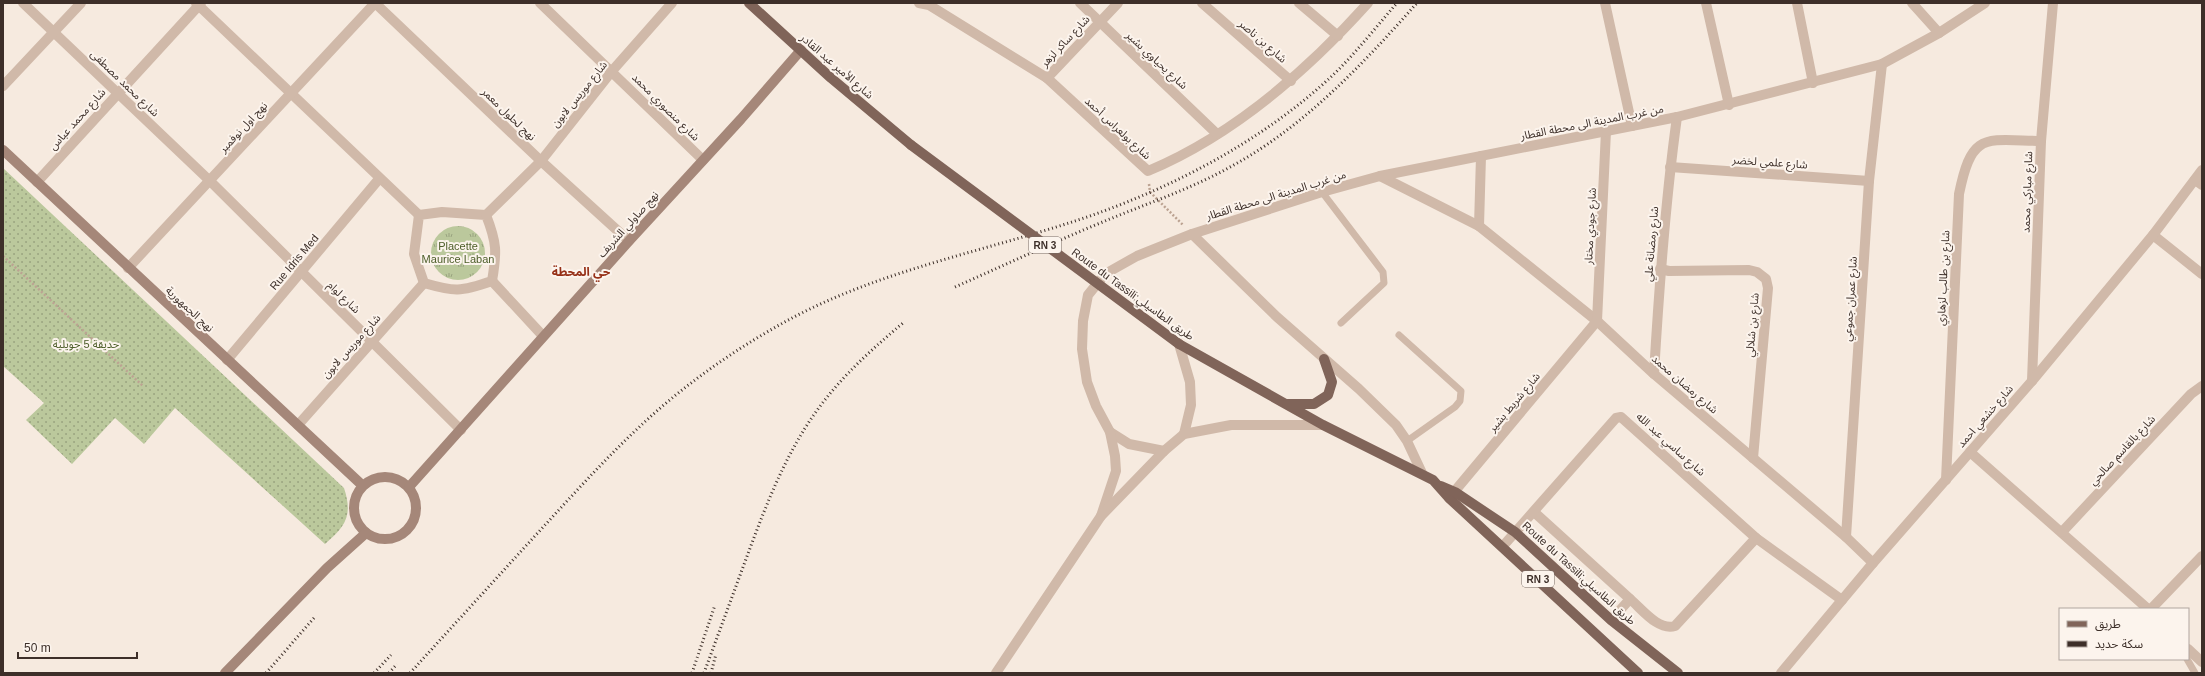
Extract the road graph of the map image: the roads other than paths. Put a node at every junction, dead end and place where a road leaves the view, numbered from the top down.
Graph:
1 (23, 3) edge
2 (81, 3) edge
3 (375, 3) edge
4 (540, 3) edge
5 (672, 3) edge
6 (750, 3) edge
7 (1080, 3) edge
8 (1118, 3) edge
9 (1202, 3) edge
10 (1299, 3) edge
11 (1368, 3) edge
12 (1605, 3) edge
13 (1706, 3) edge
14 (1797, 3) edge
15 (1912, 3) edge
16 (1985, 3) edge
17 (2053, 3) edge
18 (198, 4) edge
19 (926, 4) edge
20 (1099, 22) junction
21 (54, 32) junction
22 (1939, 33) junction
23 (1338, 36) junction
24 (801, 50) junction
25 (1882, 64) junction
26 (612, 71) junction
27 (1047, 78) junction
28 (1291, 81) junction
29 (1813, 83) junction
30 (3, 86) edge
31 (117, 92) junction
32 (290, 94) junction
33 (1729, 105) junction
34 (1677, 117) junction
35 (1632, 126) junction
36 (1606, 131) junction
37 (1218, 134) junction
38 (2041, 141) junction
39 (911, 145) joint
40 (3, 150) edge
41 (1481, 156) junction
42 (702, 160) junction
43 (541, 161) junction
44 (1670, 167) junction
45 (2202, 170) edge
46 (1380, 176) junction
47 (379, 179) junction
48 (210, 181) junction
49 (1869, 181) junction
50 (37, 182) junction
51 (2198, 182) edge
52 (1322, 192) junction
53 (419, 215) junction
54 (486, 215) junction
55 (1479, 226) junction
56 (1192, 234) junction
57 (2153, 235) junction
58 (629, 241) junction
59 (128, 268) junction
60 (1660, 269) junction
61 (302, 273) junction
62 (2202, 274) edge
63 (492, 281) junction
64 (424, 283) junction
65 (1597, 321) junction
66 (1341, 323) dead end
67 (1399, 335) dead end
68 (543, 336) junction
69 (372, 340) junction
70 (1180, 344) junction
71 (1324, 359) junction
72 (227, 360) junction
73 (1654, 374) junction
74 (2032, 382) junction
75 (2202, 386) edge
76 (1286, 404) junction
77 (298, 425) junction
78 (1323, 425) junction
79 (461, 430) junction
80 (1110, 432) junction
81 (1184, 434) junction
82 (1407, 441) junction
83 (1164, 451) junction
84 (1970, 452) junction
85 (1753, 458) junction
86 (1422, 473) junction
87 (1946, 480) junction
88 (362, 485) junction
89 (409, 487) junction
90 (1452, 495) junction
91 (1534, 512) junction
92 (1101, 516) junction
93 (1515, 532) junction
94 (2062, 532) junction
95 (366, 533) junction
96 (1846, 537) junction
97 (1756, 538) junction
98 (1503, 546) junction
99 (2202, 556) edge
100 (1873, 563) junction
101 (1630, 599) junction
102 (1842, 600) junction
103 (2147, 608) edge
104 (2152, 608) edge
105 (1611, 620) junction
106 (2189, 650) edge
107 (2188, 660) edge
108 (2202, 662) edge
109 (1784, 670) edge
110 (225, 673) edge
111 (996, 673) edge
112 (1638, 673) edge
113 (1678, 673) edge
114 (1776, 673) edge
115 (2195, 673) edge

1 - 21 street, شارع محمد مصطفى
2 - 21 street
3 - 32 street, نهج اول نوفمبر
3 - 43 street, نهج لحلول معمر
4 - 26 street, شارع منصوري محمد
5 - 26 street, شارع موريس لابون
6 - 24 main road, شارع الأمير عبد القادر / RN 3
7 - 20 street, شارع يحياوي بشير
8 - 20 street, شارع ساكر لزهر
9 - 28 street, شارع بن ناصر
10 - 23 street
11 - 23 street, شارع بولعراس أحمد
12 - 35 street
13 - 33 street
14 - 29 street
15 - 22 street
16 - 22 street, من غرب المدينة الى محطة القطار
17 - 38 street, شارع مباركي محمد
18 - 31 street, شارع محمد عباس
18 - 32 street
19 - 27 street, شارع بولعراس أحمد
20 - 27 street, شارع ساكر لزهر
20 - 37 street, شارع يحياوي بشير
21 - 30 street
21 - 31 street, شارع محمد مصطفى
22 - 25 street, من غرب المدينة الى محطة القطار
23 - 28 street, شارع بولعراس أحمد
24 - 39 main road, شارع الأمير عبد القادر / RN 3
24 - 42 main road, نهج صاولي الشربف
25 - 29 street, من غرب المدينة الى محطة القطار
25 - 49 street, شارع عمران جموعي
26 - 42 street, شارع منصوري محمد
26 - 43 street, شارع موريس لابون
27 - 37 street, شارع بولعراس أحمد
28 - 37 street, شارع بولعراس أحمد
29 - 33 street, من غرب المدينة الى محطة القطار
31 - 48 street, شارع محمد مصطفى
31 - 50 street, شارع محمد عباس
32 - 47 street
32 - 48 street, نهج اول نوفمبر
33 - 34 street, من غرب المدينة الى محطة القطار
34 - 35 street, من غرب المدينة الى محطة القطار
34 - 44 street, شارع رمضانة علي
35 - 36 street, من غرب المدينة الى محطة القطار
36 - 41 street, من غرب المدينة الى محطة القطار
36 - 65 street, شارع جودي مختار
38 - 74 street, شارع مباركي محمد
38 - 87 street, شارع بن طالب لزهاري
39 - 70 main road, Route du Tassili;طريق الطاسيلي / RN 3, bridge
40 - 50 main road, نهج الجمهورية
41 - 46 street, من غرب المدينة الى محطة القطار
41 - 55 street
42 - 58 main road, نهج صاولي الشربف
43 - 54 street, شارع موريس لابون
43 - 58 street, نهج لحلول معمر
44 - 49 street, شارع علمي لخضر
44 - 60 street, شارع رمضانة علي
45 - 51 street, شارع خشعي احمد
46 - 52 street, من غرب المدينة الى محطة القطار
46 - 55 street, شارع رمضان محمد
47 - 53 street
47 - 61 street, Rue Idris Med
48 - 59 street, نهج اول نوفمبر
48 - 61 street, شارع لوام
49 - 96 street, شارع عمران جموعي
50 - 59 main road, نهج الجمهورية
51 - 57 street, شارع خشعي احمد
52 - 56 street, من غرب المدينة الى محطة القطار
52 - 66 lane
53 - 54 street
53 - 64 street
54 - 63 street
55 - 65 street, شارع رمضان محمد
56 - 71 street
56 - 80 street, من غرب المدينة الى محطة القطار
57 - 62 street
57 - 74 street, شارع خشعي احمد
58 - 68 main road, نهج صاولي الشربف
59 - 72 main road, نهج الجمهورية
60 - 73 street, شارع رمضانة علي
60 - 85 street, شارع بن شلالي
61 - 69 street, شارع لوام
61 - 72 street, Rue Idris Med
63 - 64 street
63 - 68 street
64 - 69 street, شارع موريس لابون
65 - 73 street, شارع رمضان محمد
65 - 90 street, شارع شريط بشير
67 - 82 lane
68 - 79 main road, نهج صاولي الشربف
69 - 77 street, شارع موريس لابون
69 - 79 street, شارع لوام
70 - 76 main road, Route du Tassili;طريق الطاسيلي / RN 3
70 - 81 street
71 - 76 main road
71 - 82 street
72 - 77 main road, نهج الجمهورية
73 - 85 street, شارع رمضان محمد
74 - 84 street, شارع خشعي احمد
75 - 94 street, شارع بالقاسم صالحي
76 - 78 main road, Route du Tassili;طريق الطاسيلي / RN 3
77 - 88 main road, نهج الجمهورية
78 - 81 street
78 - 86 main road, Route du Tassili;طريق الطاسيلي / RN 3
79 - 89 main road, نهج صاولي الشربف
80 - 83 street
80 - 92 street
81 - 83 street
82 - 86 street
83 - 92 street
84 - 87 street, شارع خشعي احمد
84 - 94 street
85 - 96 street, شارع رمضان محمد
86 - 90 main road, Route du Tassili;طريق الطاسيلي / RN 3
87 - 100 street, شارع خشعي احمد
88 - 89 main road
88 - 95 main road
89 - 95 main road
90 - 93 main road, Route du Tassili;طريق الطاسيلي / RN 3
90 - 98 main road, Route du Tassili;طريق الطاسيلي / RN 3
91 - 93 street, شارع ساسي عبد الله
91 - 97 street, شارع ساسي عبد الله
91 - 101 street
92 - 111 street
93 - 98 street, شارع ساسي عبد الله
93 - 105 main road, Route du Tassili;طريق الطاسيلي / RN 3
94 - 103 street
95 - 110 main road
96 - 100 street, شارع رمضان محمد
97 - 101 street
97 - 102 street, شارع ساسي عبد الله
98 - 112 main road, Route du Tassili;طريق الطاسيلي / RN 3
99 - 104 street
100 - 102 street, شارع خشعي احمد
101 - 105 street
102 - 109 street, شارع خشعي احمد
105 - 113 main road, Route du Tassili;طريق الطاسيلي / RN 3
106 - 108 street
107 - 115 lane
109 - 114 street, شارع خشعي احمد

